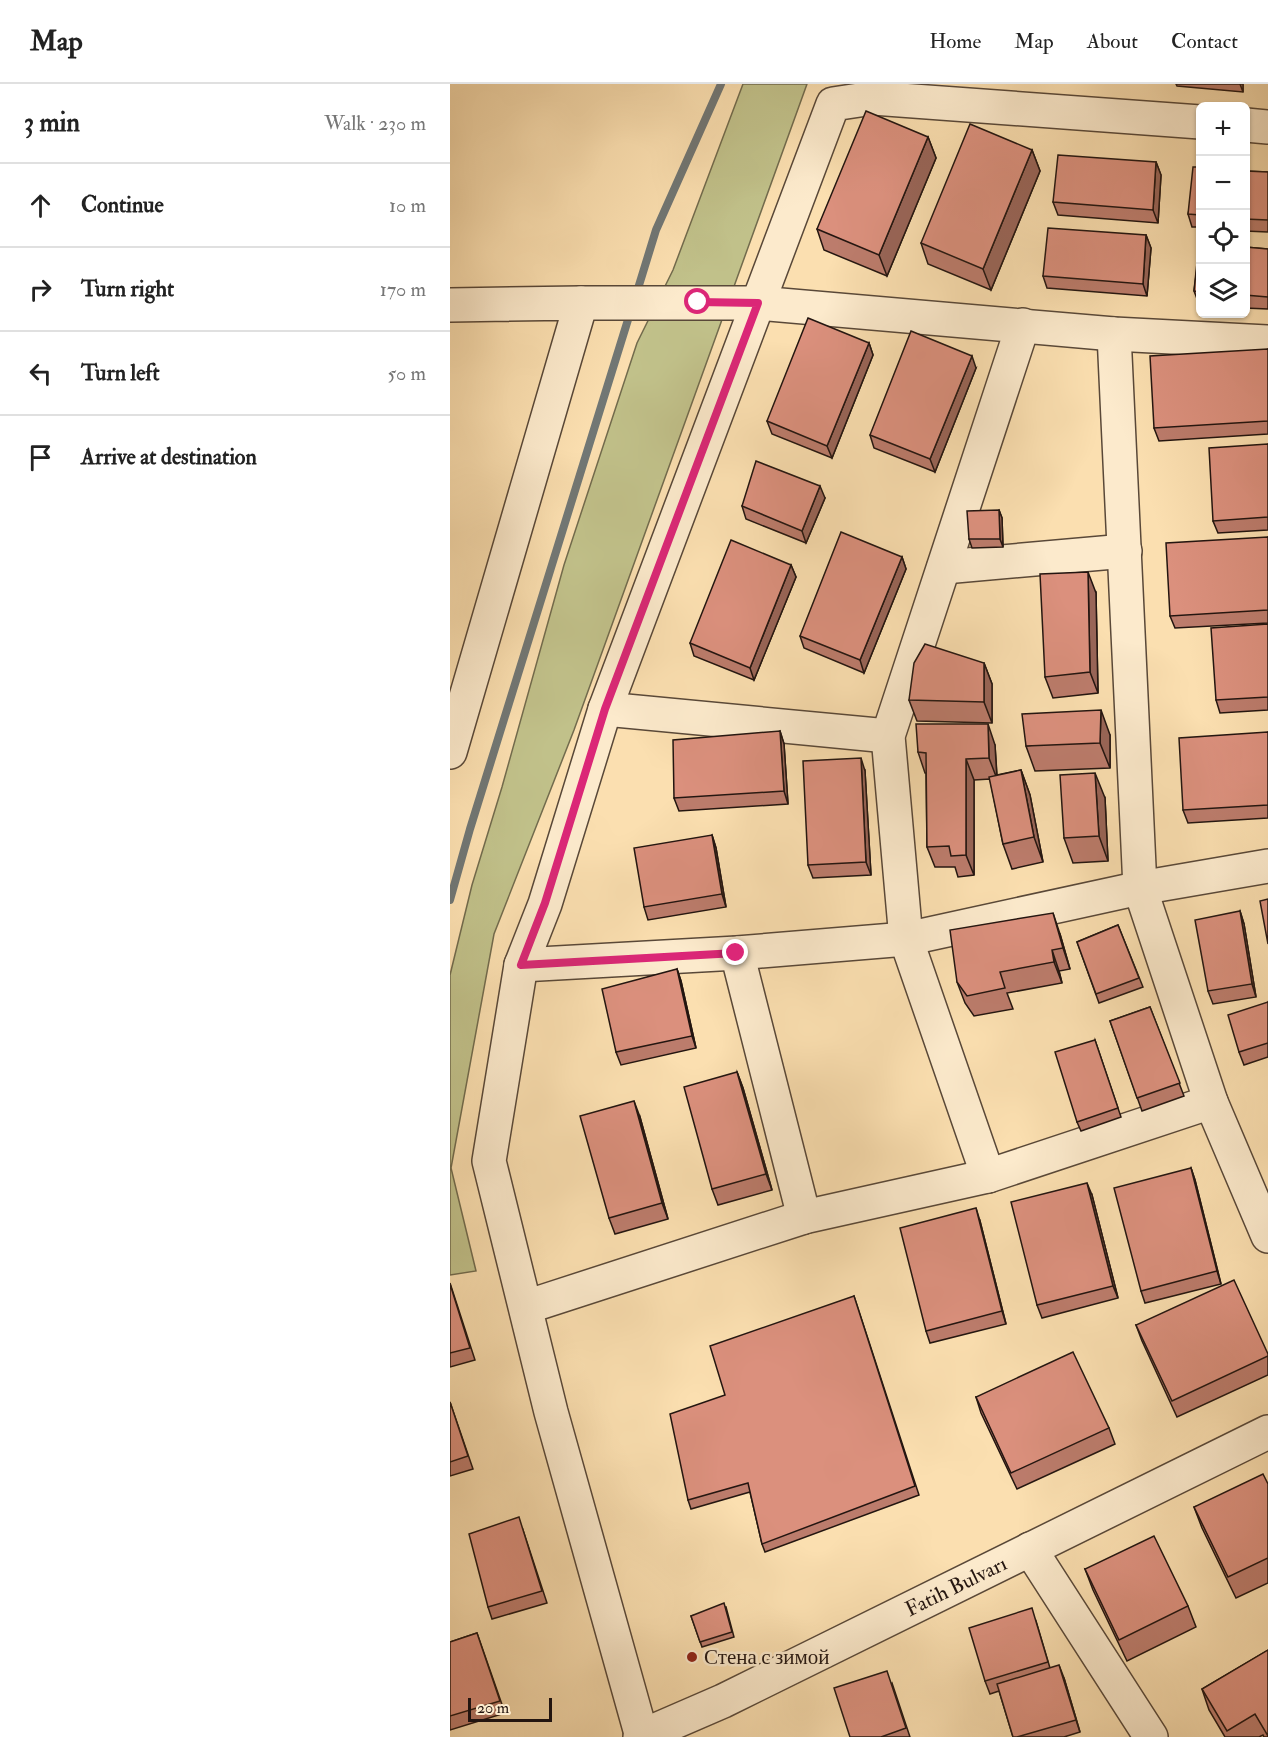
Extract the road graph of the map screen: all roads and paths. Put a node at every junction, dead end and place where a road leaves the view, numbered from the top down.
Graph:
1 (838, 91) edge
2 (1196, 122) edge
3 (1250, 125) edge
4 (1268, 127) edge
5 (581, 303) junction
6 (758, 303) junction
7 (450, 305) edge
8 (1023, 325) junction
9 (1114, 334) junction
10 (1268, 342) edge
11 (1125, 551) junction
12 (944, 567) junction
13 (605, 709) junction
14 (888, 736) junction
15 (450, 752) edge
16 (1268, 866) edge
17 (1140, 888) junction
18 (906, 939) junction
19 (736, 953) junction
20 (521, 965) junction
21 (1211, 1102) junction
22 (988, 1176) junction
23 (804, 1216) junction
24 (1268, 1236) edge
25 (526, 1307) junction
26 (1268, 1432) edge
27 (1030, 1550) junction
28 (641, 1737) edge
29 (1151, 1737) edge

1 - 2 street
1 - 6 street
3 - 4 street
5 - 6 street
5 - 7 street
5 - 15 street
6 - 8 street
6 - 13 street
8 - 9 street
8 - 12 street
9 - 10 street
9 - 11 street
11 - 12 street
11 - 17 street
12 - 14 street
13 - 14 street
13 - 20 street
14 - 18 street
16 - 17 street
17 - 18 street
17 - 21 street
18 - 19 street
18 - 22 street
19 - 20 street
19 - 23 street
20 - 25 street
21 - 22 street
21 - 24 street
22 - 23 street
23 - 25 street
25 - 28 street
26 - 27 street, Fatih Bulvarı
27 - 28 street, Fatih Bulvarı
27 - 29 street

